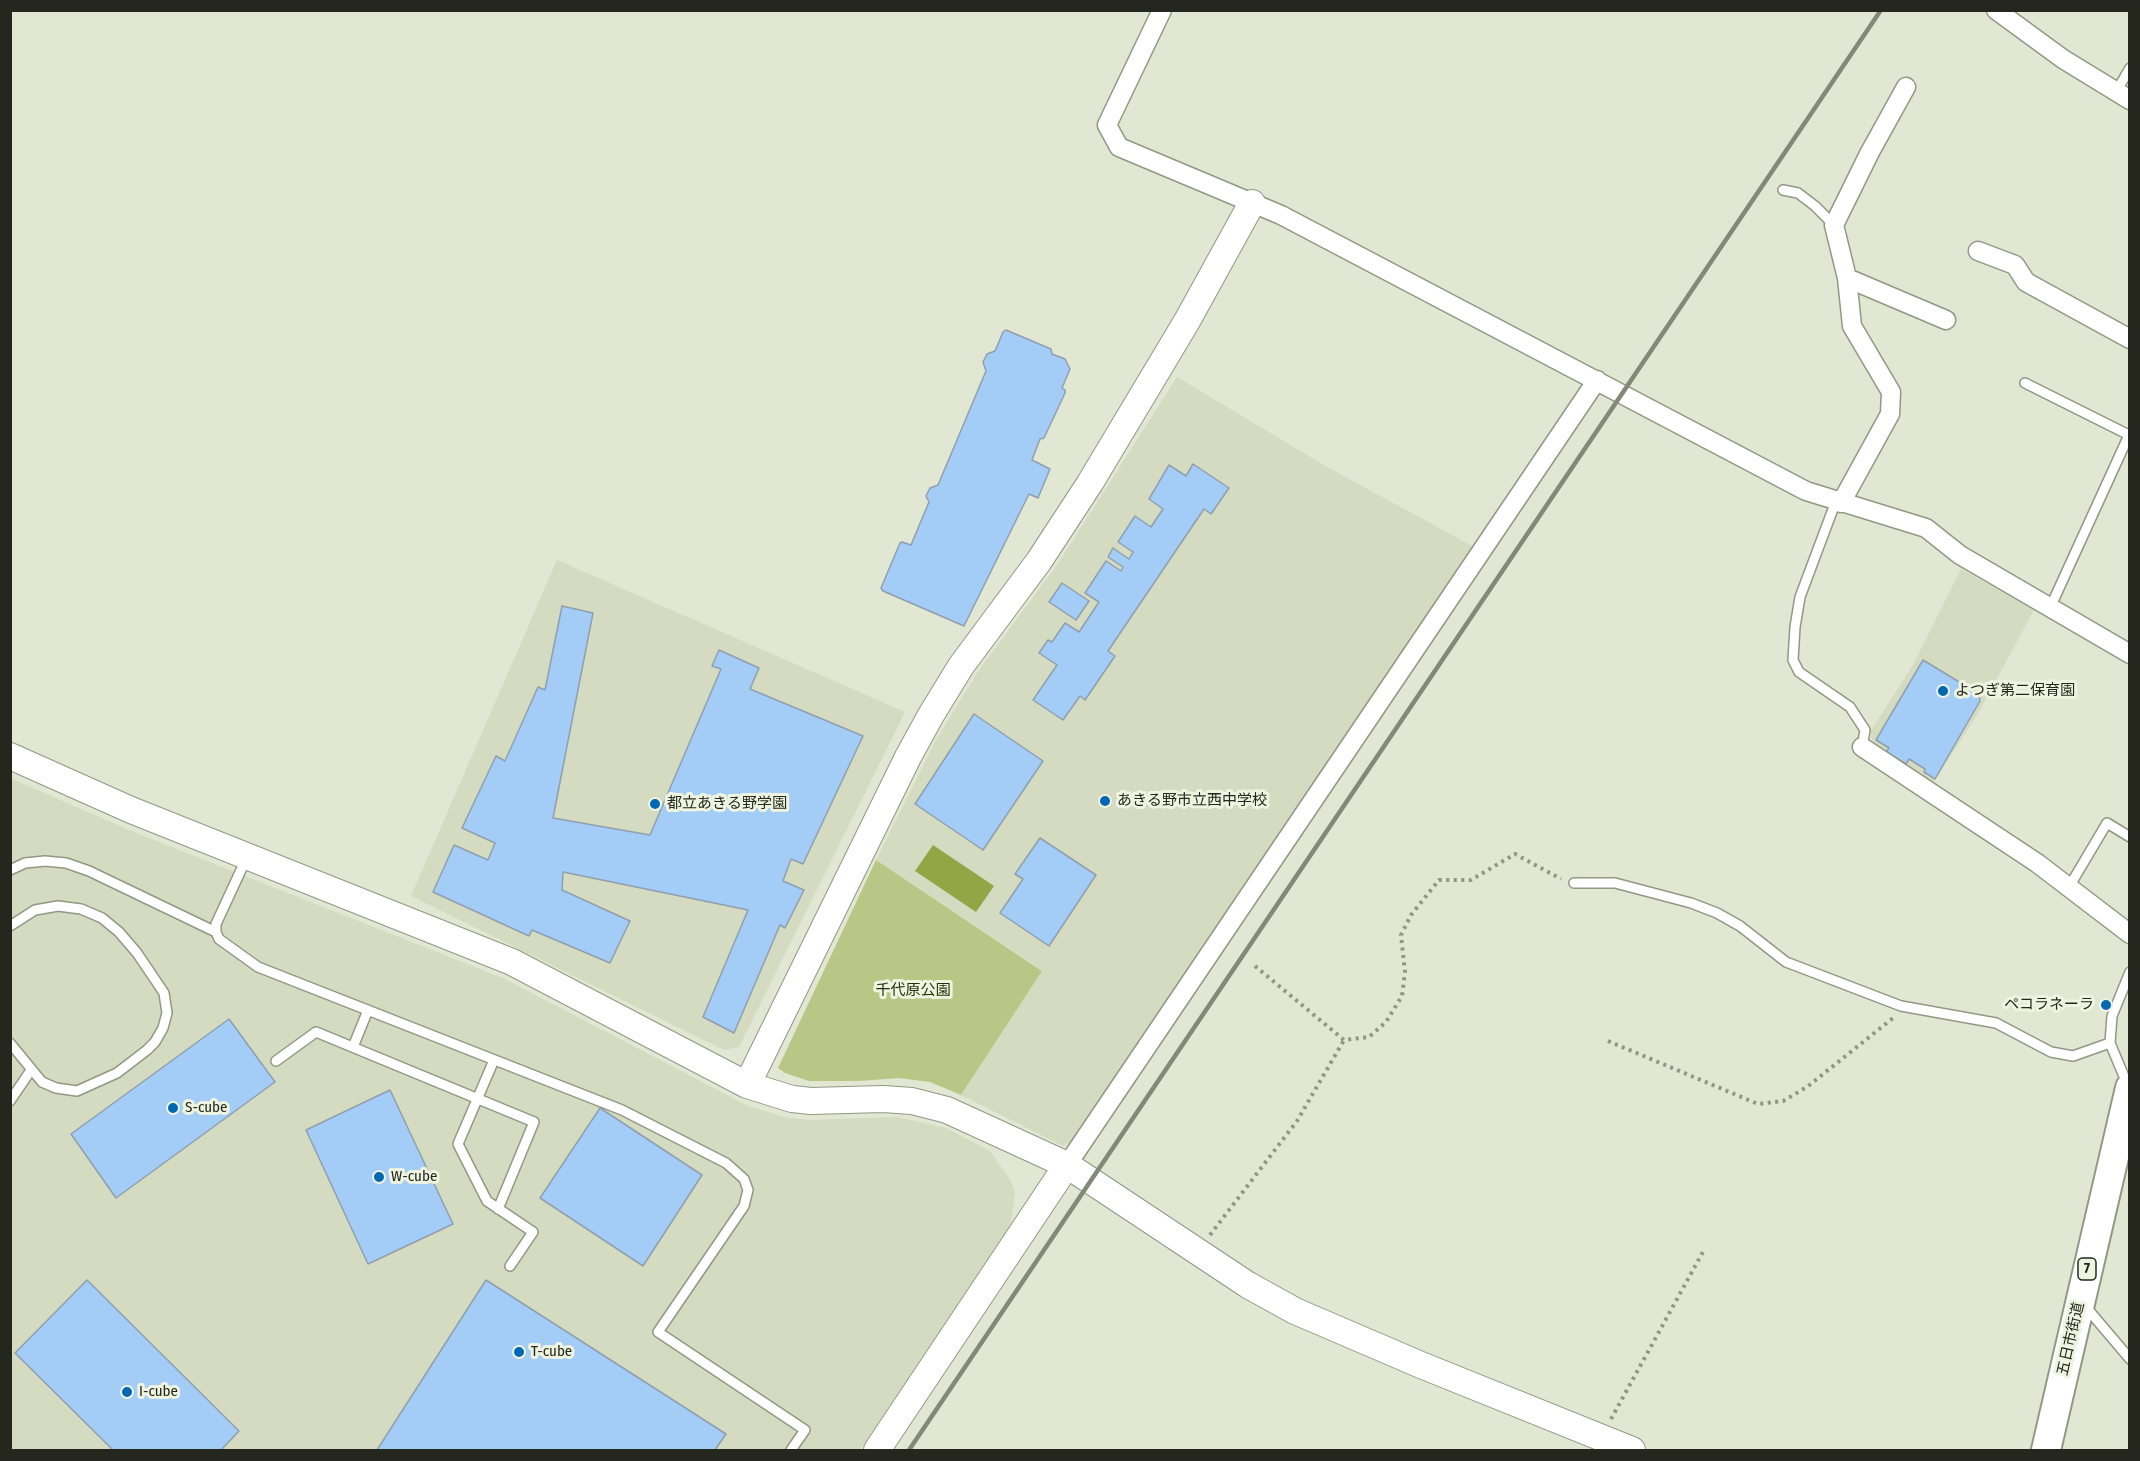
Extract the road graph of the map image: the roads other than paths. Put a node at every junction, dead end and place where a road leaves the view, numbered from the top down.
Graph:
1 (1162, 10) edge
2 (1996, 10) edge
3 (2130, 68) edge
4 (1906, 87) dead end
5 (2122, 96) edge
6 (1783, 190) dead end
7 (1252, 203) junction
8 (1834, 225) junction
9 (1978, 250) dead end
10 (1847, 278) junction
11 (1946, 320) dead end
12 (2130, 339) edge
13 (1597, 380) junction
14 (2025, 383) dead end
15 (1839, 502) junction
16 (2050, 609) junction
17 (2130, 654) edge
18 (1862, 747) joint
19 (10, 756) edge
20 (2130, 837) edge
21 (247, 856) junction
22 (10, 870) edge
23 (1574, 883) road end
24 (2069, 887) junction
25 (10, 926) edge
26 (216, 932) junction
27 (2130, 934) edge
28 (2130, 972) edge
29 (368, 1010) junction
30 (10, 1042) edge
31 (2110, 1044) junction
32 (353, 1047) junction
33 (494, 1060) junction
34 (276, 1061) dead end
35 (31, 1070) junction
36 (747, 1085) junction
37 (2129, 1088) edge
38 (477, 1098) junction
39 (10, 1101) edge
40 (1067, 1165) junction
41 (498, 1209) junction
42 (510, 1266) dead end
43 (2080, 1300) junction
44 (2130, 1359) edge
45 (791, 1450) edge
46 (877, 1450) edge
47 (1632, 1450) edge
48 (2046, 1450) edge

1 - 7 street
2 - 5 street
3 - 5 lane
4 - 8 street
6 - 8 lane
7 - 13 street
7 - 36 street
8 - 10 street
9 - 12 street
10 - 11 street
10 - 15 street
13 - 15 street
13 - 40 street
14 - 16 lane
15 - 16 street
15 - 18 lane
16 - 17 street
18 - 24 street
19 - 21 street
20 - 24 lane
21 - 26 lane
21 - 36 street
22 - 26 lane
23 - 31 lane
24 - 27 street
25 - 35 lane
26 - 29 lane
28 - 31 lane
29 - 32 lane
29 - 33 lane
30 - 35 lane
31 - 37 lane
32 - 34 lane
32 - 38 lane
33 - 38 lane
33 - 45 lane
35 - 39 lane
36 - 40 street
37 - 43 main road, 五日市街道 / 7
38 - 41 lane
38 - 41 lane
40 - 46 street
40 - 47 street
41 - 42 lane
43 - 44 lane
43 - 48 main road, 五日市街道 / 7

